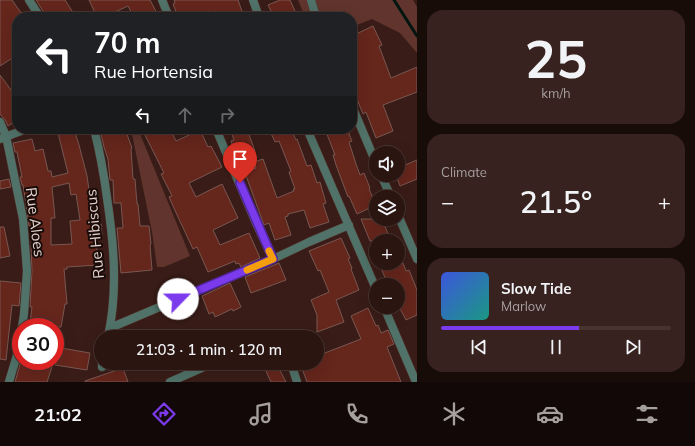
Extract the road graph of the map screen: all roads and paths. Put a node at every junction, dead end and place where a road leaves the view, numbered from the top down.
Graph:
1 (29, 0) edge
2 (162, 0) edge
3 (252, 0) edge
4 (311, 0) edge
5 (37, 12) edge
6 (167, 12) edge
7 (257, 12) edge
8 (315, 12) edge
9 (357, 118) edge
10 (0, 122) edge
11 (13, 134) edge
12 (95, 134) edge
13 (218, 134) edge
14 (309, 134) edge
15 (3, 138) edge
16 (369, 146) edge
17 (349, 225) junction
18 (403, 226) edge
19 (273, 259) junction
20 (417, 259) edge
21 (372, 278) edge
22 (387, 314) edge
23 (23, 318) edge
24 (110, 328) joint
25 (13, 370) edge
26 (197, 370) edge
27 (293, 370) edge
28 (9, 382) edge
29 (170, 382) edge
30 (297, 382) edge
31 (416, 382) edge

1 - 5 street
2 - 6 street
3 - 7 street
4 - 8 street
9 - 16 street
10 - 15 street, Rue Aloes
11 - 15 street
12 - 24 street, Rue Hibiscus
13 - 19 street
14 - 17 street
15 - 23 street, Rue Aloes
17 - 19 street
17 - 21 street
18 - 20 street
19 - 24 street
22 - 31 street
25 - 28 street
26 - 29 street
27 - 30 street

